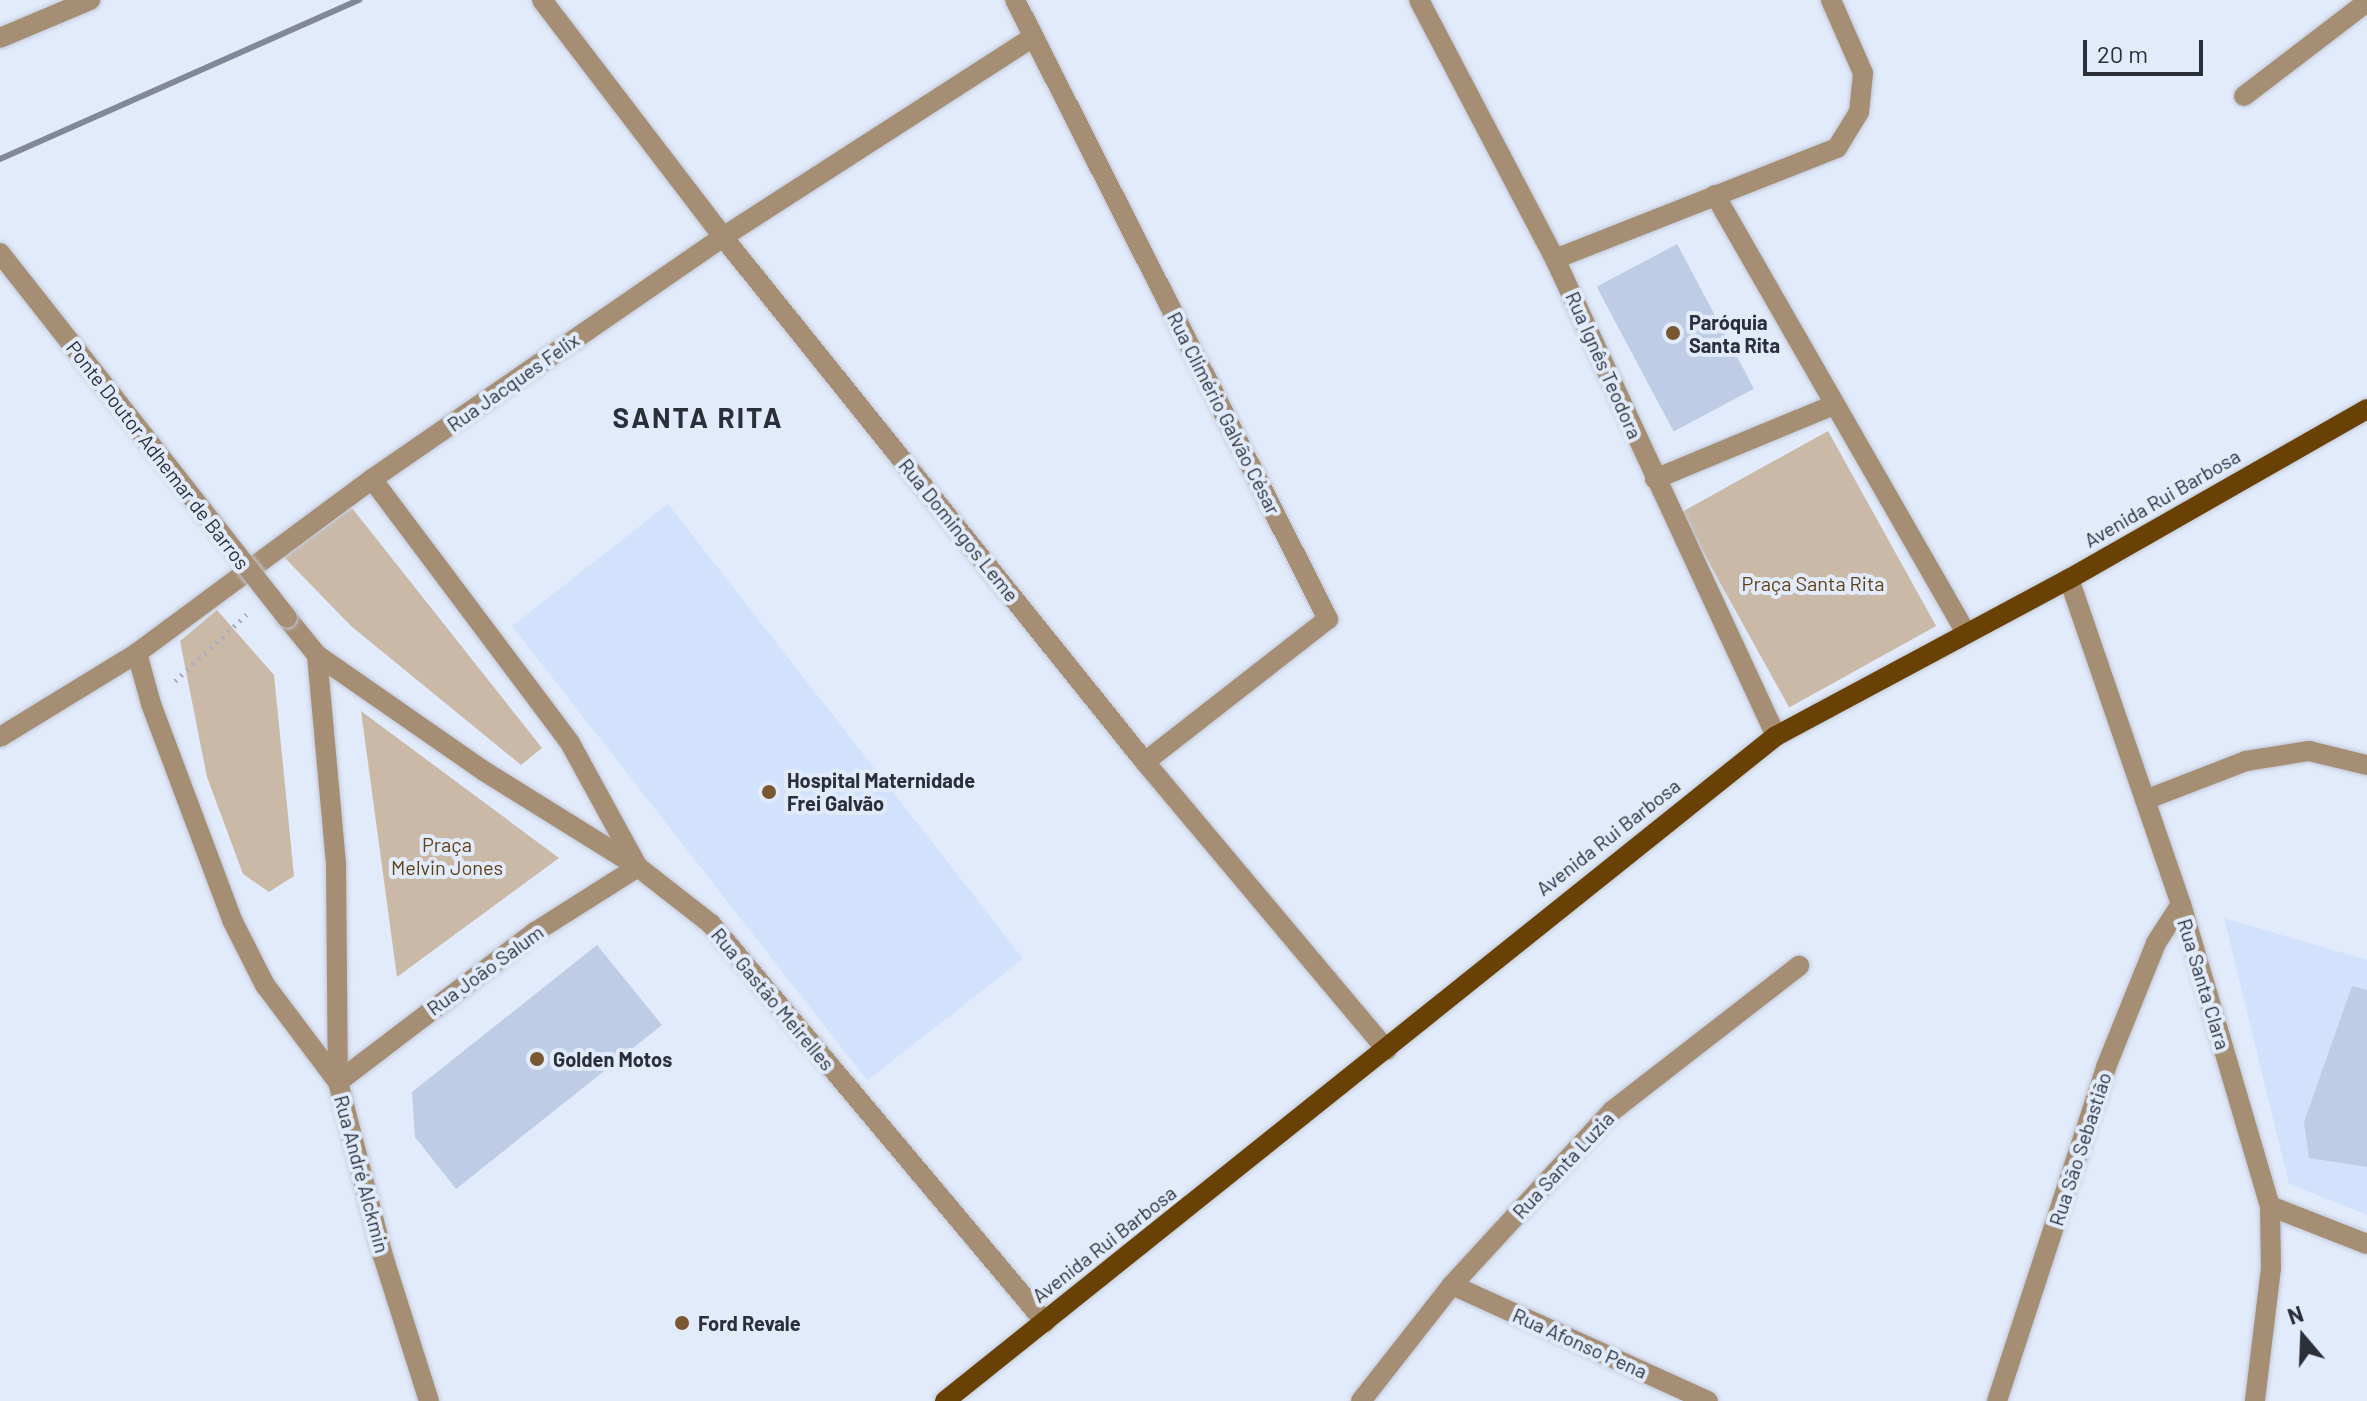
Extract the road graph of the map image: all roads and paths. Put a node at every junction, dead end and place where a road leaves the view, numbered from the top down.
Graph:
1 (90, 0) edge
2 (542, 0) edge
3 (1015, 0) edge
4 (1419, 0) edge
5 (1831, 0) edge
6 (2367, 2) edge
7 (1, 37) edge
8 (1033, 37) junction
9 (2244, 96) dead end
10 (1715, 195) junction
11 (723, 237) junction
12 (0, 253) edge
13 (1555, 259) junction
14 (1834, 405) junction
15 (2367, 409) edge
16 (372, 479) junction
17 (1655, 479) junction
18 (2069, 579) junction
19 (269, 595) junction
20 (1965, 631) junction
21 (137, 653) junction
22 (317, 655) junction
23 (151, 704) junction
24 (1776, 736) junction
25 (0, 737) edge
26 (1145, 762) junction
27 (2367, 765) edge
28 (2145, 800) junction
29 (638, 867) junction
30 (2181, 904) junction
31 (1799, 966) dead end
32 (1387, 1050) junction
33 (338, 1082) junction
34 (2270, 1206) junction
35 (2367, 1244) edge
36 (1452, 1285) junction
37 (1045, 1322) junction
38 (429, 1401) edge
39 (945, 1401) edge
40 (1361, 1401) edge
41 (1708, 1401) edge
42 (1997, 1401) edge
43 (2255, 1401) edge

1 - 7 street
2 - 11 street, Rua Domingos Leme
3 - 8 street, Rua Climério Galvão César
4 - 13 street, Rua Ignês Teodora
5 - 10 street
6 - 9 street
8 - 11 street, Rua Jacques Felix
8 - 26 street, Rua Climério Galvão César
10 - 13 street
10 - 14 street
11 - 16 street, Rua Jacques Felix
11 - 26 street, Rua Domingos Leme
12 - 19 street, Ponte Doutor Adhemar de Barros, bridge
13 - 17 street, Rua Ignês Teodora
14 - 17 street
14 - 20 street
15 - 18 main road, Avenida Rui Barbosa
16 - 21 street, Rua Jacques Felix
16 - 29 street, Rua Gastão Meirelles
17 - 24 street, Rua Ignês Teodora
18 - 20 main road, Avenida Rui Barbosa
18 - 28 street, Rua Santa Clara
19 - 22 street, Ponte Doutor Adhemar de Barros, bridge
19 - 23 path
20 - 24 main road, Avenida Rui Barbosa
21 - 23 street, Rua André Alckmin
21 - 25 street, Rua Jacques Felix
22 - 29 street, Ponte Doutor Adhemar de Barros
22 - 33 street
23 - 33 street, Rua André Alckmin
24 - 32 main road, Avenida Rui Barbosa
26 - 32 street, Rua Domingos Leme
27 - 28 street
28 - 30 street, Rua Santa Clara
29 - 33 street, Rua João Salum
29 - 37 street, Rua Gastão Meirelles
30 - 34 street, Rua Santa Clara
30 - 42 street, Rua São Sebastião
31 - 36 street, Rua Santa Luzia
32 - 37 main road, Avenida Rui Barbosa
33 - 38 street, Rua André Alckmin
34 - 35 street
34 - 43 street, Rua Santa Clara
36 - 40 street, Rua Santa Luzia
36 - 41 street, Rua Afonso Pena
37 - 39 main road, Avenida Rui Barbosa

